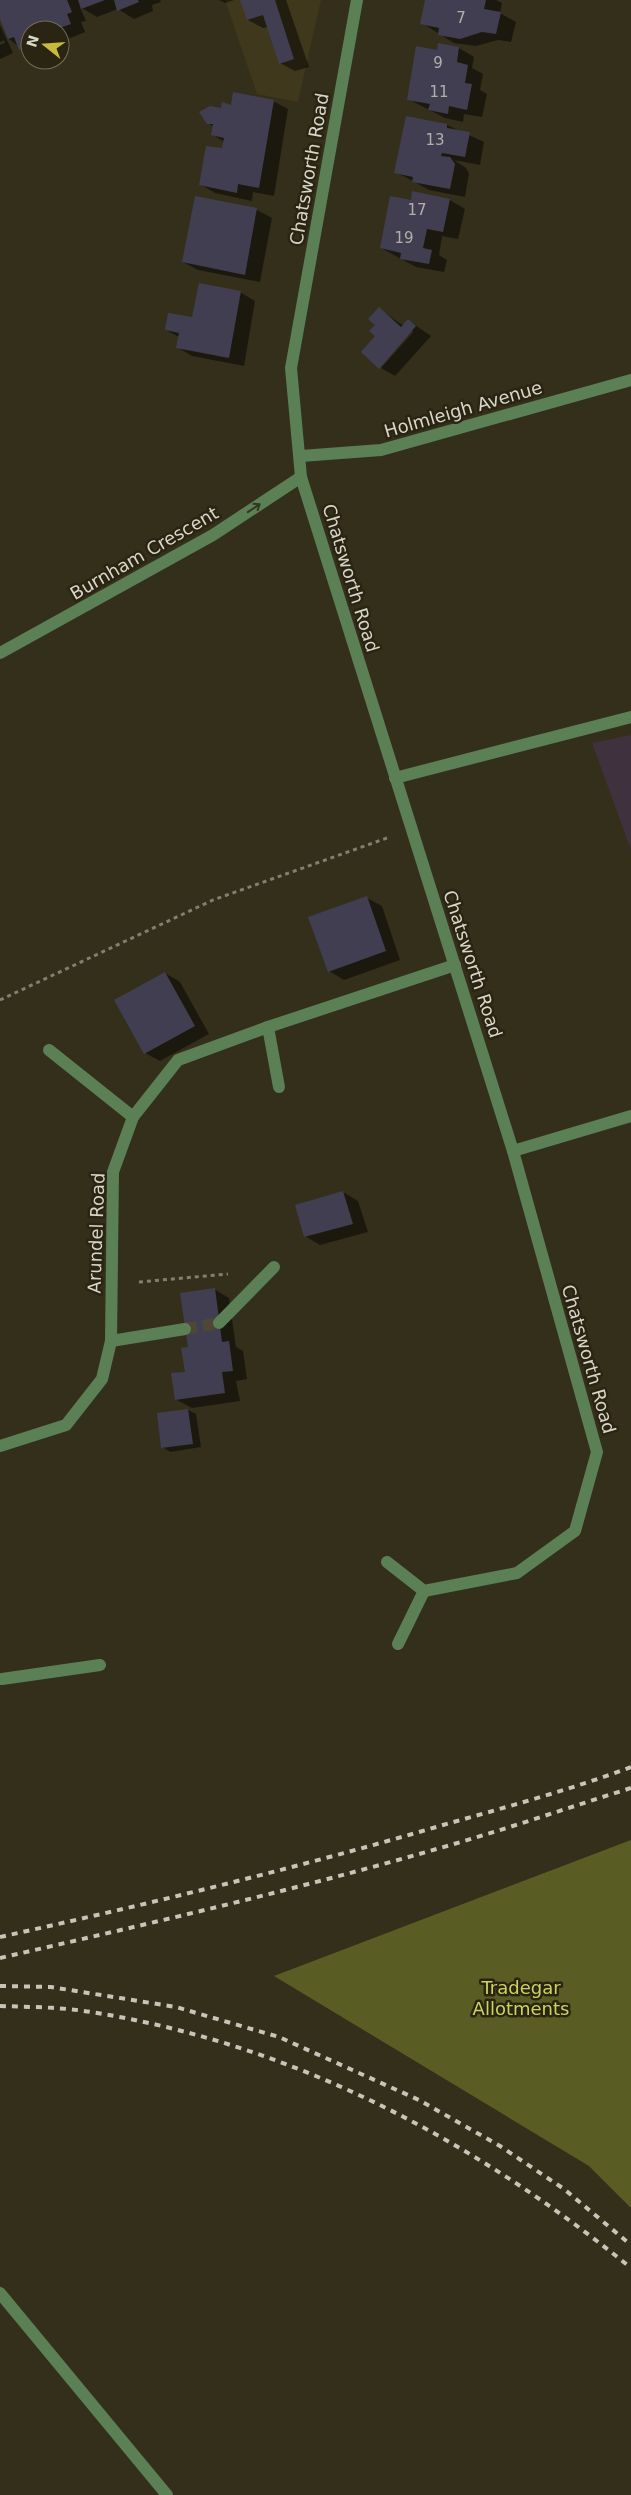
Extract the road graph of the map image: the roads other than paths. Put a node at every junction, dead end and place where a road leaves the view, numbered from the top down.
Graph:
1 (357, 0) edge
2 (631, 380) edge
3 (301, 456) junction
4 (301, 477) junction
5 (0, 653) edge
6 (631, 717) edge
7 (395, 778) junction
8 (455, 965) junction
9 (268, 1027) junction
10 (49, 1050) dead end
11 (279, 1087) dead end
12 (631, 1116) edge
13 (133, 1117) junction
14 (513, 1151) junction
15 (274, 1267) road end
16 (219, 1323) tunnel mouth
17 (185, 1329) tunnel mouth
18 (111, 1341) junction
19 (0, 1446) edge
20 (387, 1562) dead end
21 (424, 1591) junction
22 (398, 1644) dead end
23 (100, 1665) dead end
24 (0, 1676) edge
25 (0, 2293) edge
26 (167, 2495) edge

1 - 3 street, Chatsworth Road
2 - 3 street, Holmleigh Avenue
3 - 4 street, Chatsworth Road
5 -> 4 street, Burnham Crescent
4 - 7 street, Chatsworth Road
6 - 7 street
7 - 8 street, Chatsworth Road
8 - 9 street, Arundel Road
8 - 14 street, Chatsworth Road
9 - 11 street
9 - 13 street, Arundel Road
10 - 13 street
12 - 14 street
13 - 18 street, Arundel Road
14 - 21 street, Chatsworth Road
15 - 16 street
17 - 18 street
18 - 19 street, Arundel Road
20 - 21 street
21 - 22 street
23 - 24 street
25 - 26 street

